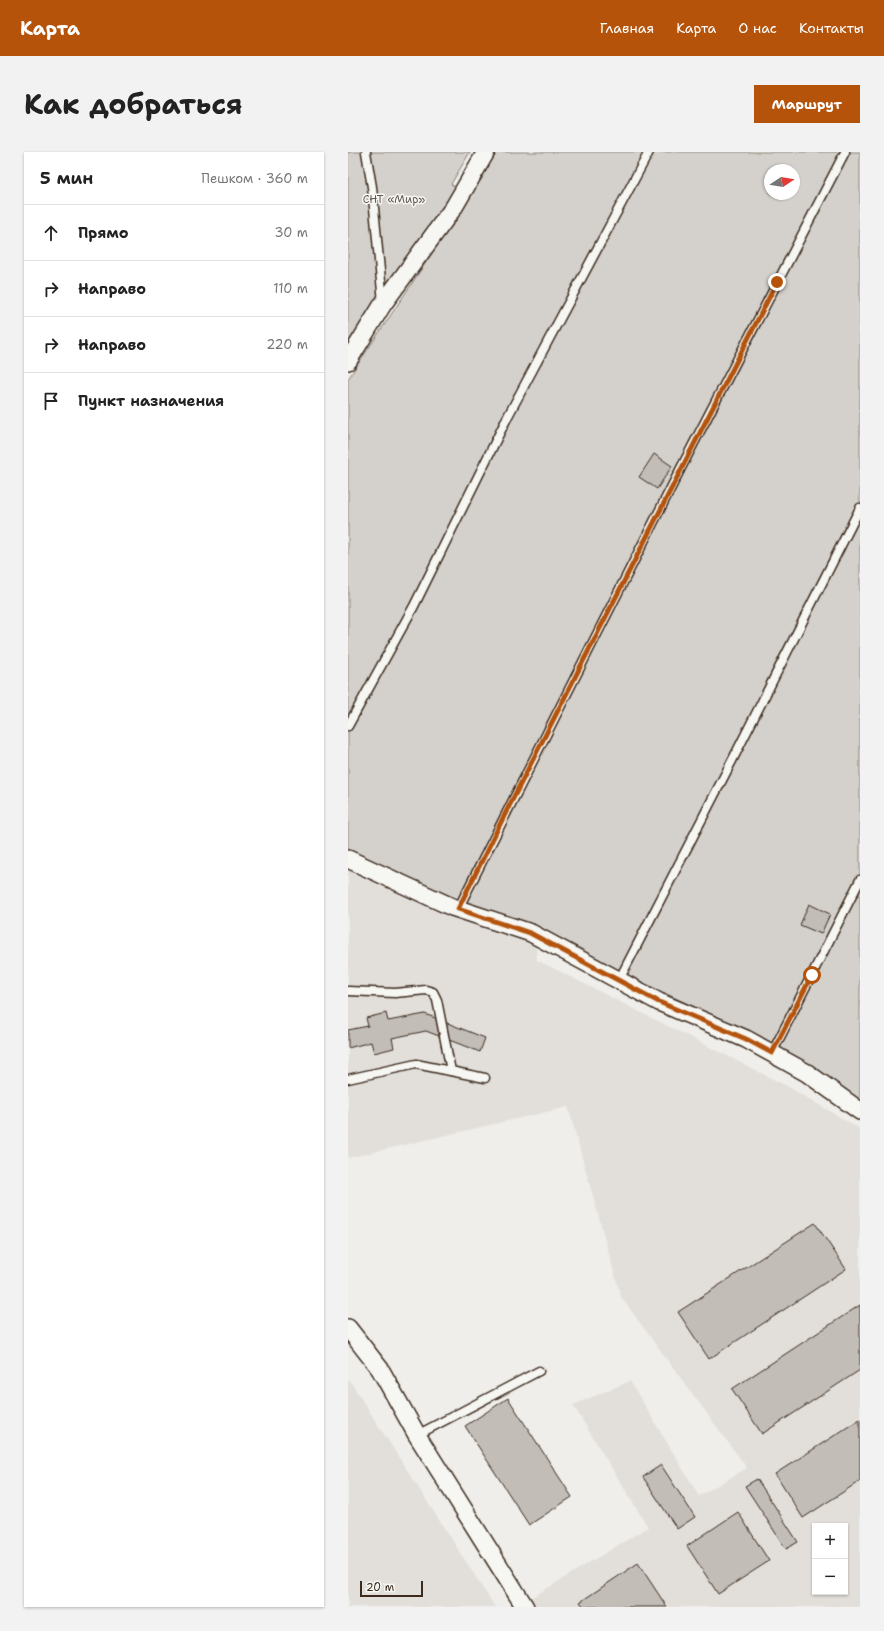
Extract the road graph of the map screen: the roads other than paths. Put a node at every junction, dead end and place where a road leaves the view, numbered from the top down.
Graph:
1 (366, 152) edge
2 (486, 152) edge
3 (649, 152) edge
4 (845, 152) edge
5 (383, 304) junction
6 (348, 360) edge
7 (860, 508) edge
8 (348, 726) edge
9 (348, 859) edge
10 (860, 880) edge
11 (458, 909) junction
12 (619, 980) junction
13 (348, 991) edge
14 (772, 1053) junction
15 (451, 1071) junction
16 (348, 1078) edge
17 (486, 1078) dead end
18 (860, 1111) edge
19 (348, 1328) edge
20 (539, 1371) dead end
21 (417, 1435) junction
22 (526, 1607) edge

1 - 5 lane
2 - 5 street
3 - 8 lane
4 - 11 lane
5 - 6 street
7 - 12 lane
9 - 11 street
10 - 14 lane
11 - 12 street
12 - 14 street
13 - 15 lane
14 - 18 street
15 - 16 lane
15 - 17 lane
19 - 21 street
20 - 21 lane
21 - 22 street

